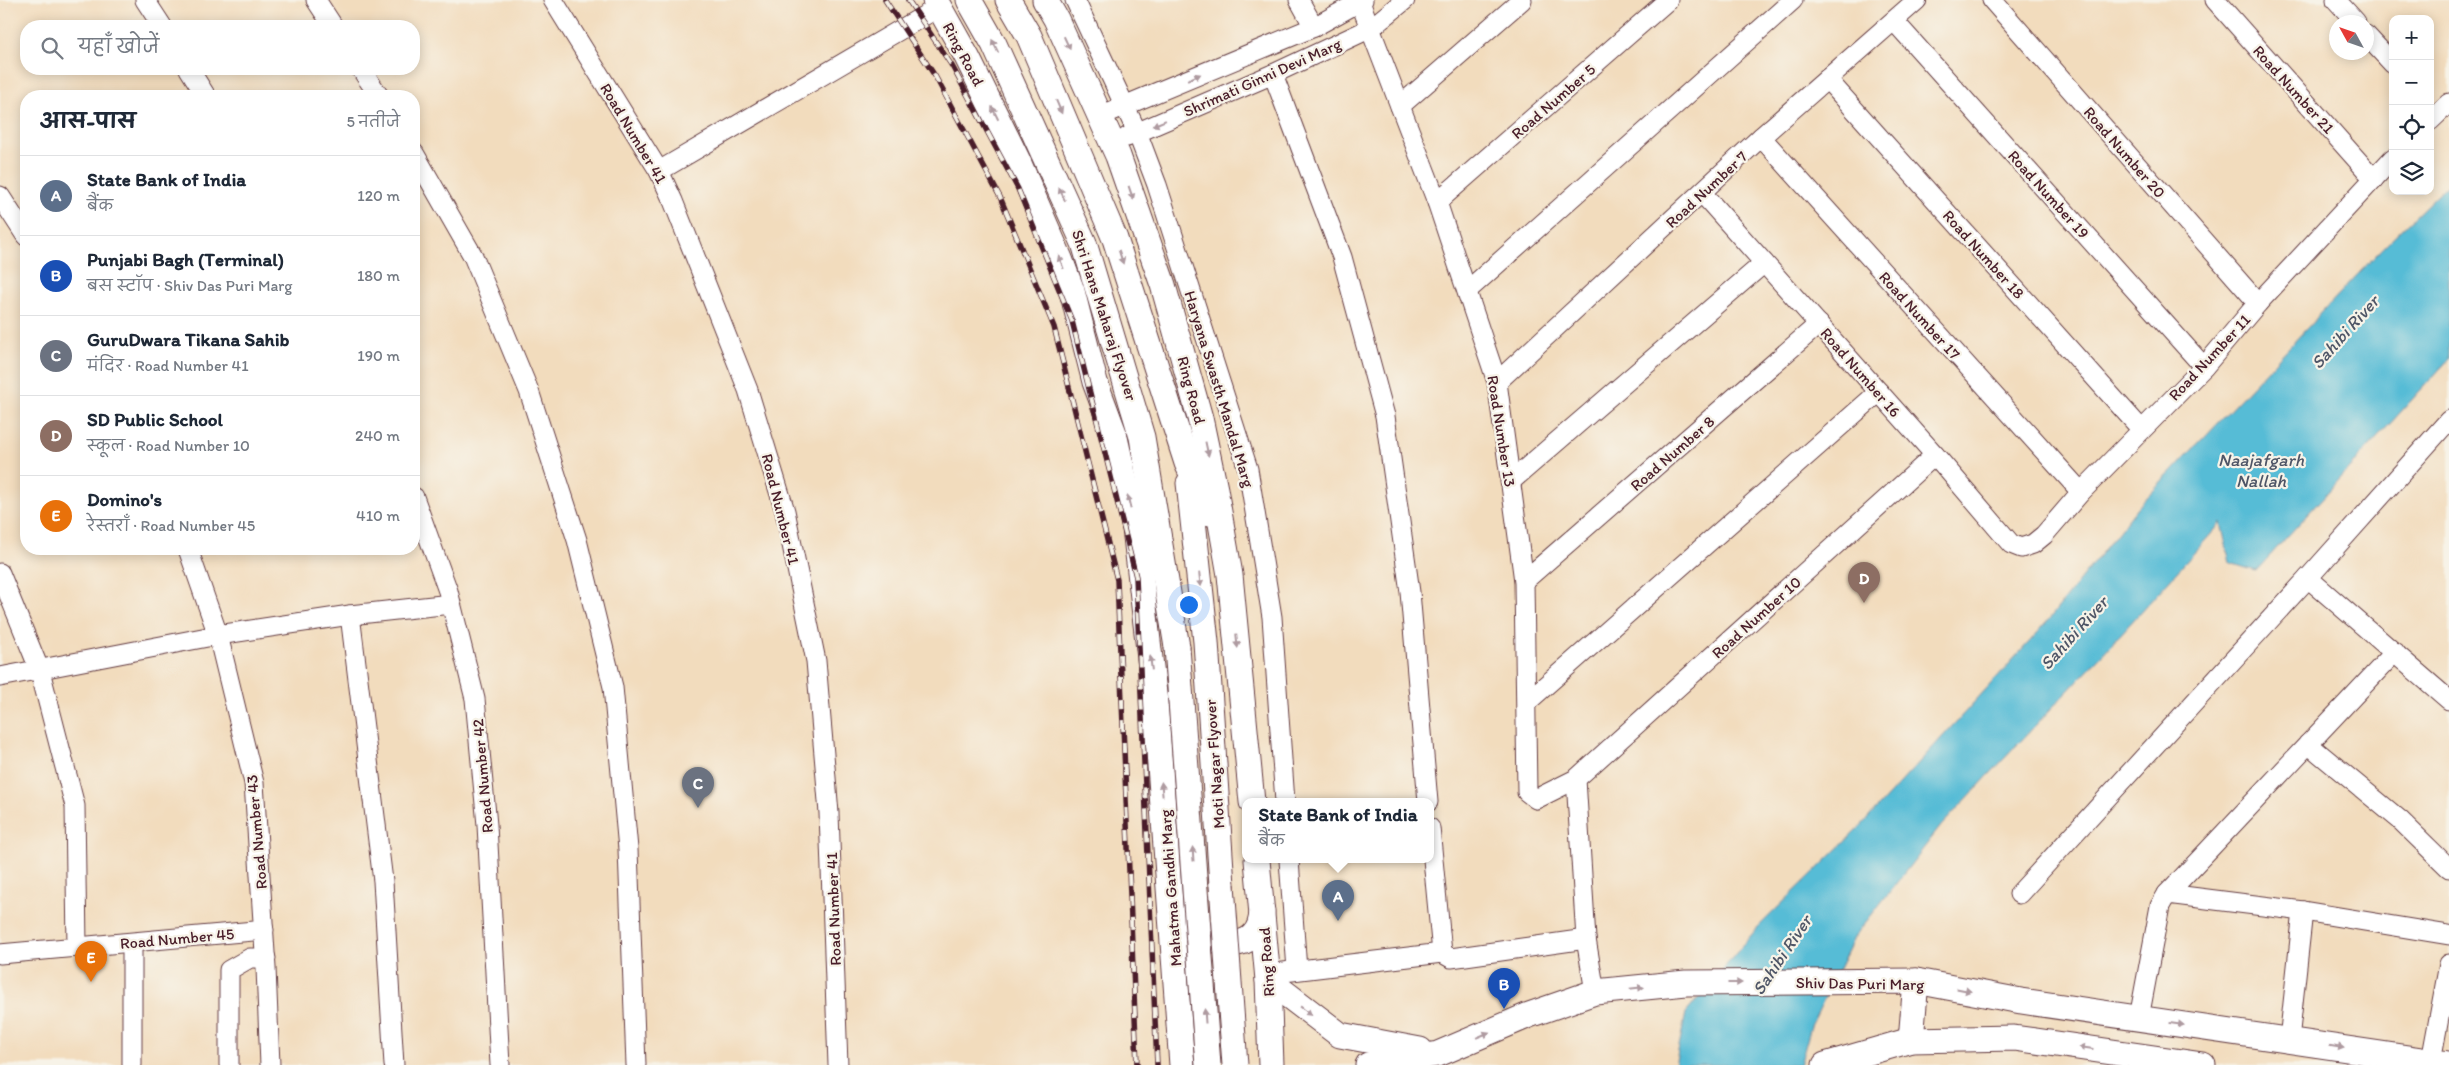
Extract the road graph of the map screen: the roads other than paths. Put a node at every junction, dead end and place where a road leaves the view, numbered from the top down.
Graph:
1 (145, 0) edge
2 (316, 0) edge
3 (553, 0) edge
4 (969, 0) edge
5 (1008, 0) edge
6 (1045, 0) edge
7 (1075, 0) edge
8 (1299, 0) edge
9 (1405, 0) edge
10 (1522, 0) edge
11 (1668, 0) edge
12 (1793, 0) edge
13 (1917, 0) edge
14 (1992, 0) edge
15 (2215, 0) edge
16 (2336, 0) edge
17 (1362, 1) edge
18 (937, 4) edge
19 (2350, 15) edge
20 (158, 20) edge
21 (329, 20) edge
22 (1894, 21) junction
23 (1314, 27) junction
24 (1370, 28) junction
25 (2374, 44) edge
26 (2389, 60) edge
27 (1273, 74) junction
28 (193, 75) edge
29 (365, 75) edge
30 (1827, 79) junction
31 (202, 90) edge
32 (375, 90) edge
33 (1124, 106) junction
34 (1400, 106) junction
35 (1100, 116) junction
36 (1137, 132) junction
37 (1761, 137) junction
38 (1113, 142) junction
39 (2389, 162) edge
40 (420, 163) edge
41 (659, 171) junction
42 (2374, 179) junction
43 (1702, 194) junction
44 (0, 196) edge
45 (1437, 202) junction
46 (20, 227) edge
47 (1764, 263) junction
48 (1072, 291) junction
49 (1467, 291) junction
50 (2258, 303) junction
51 (1819, 324) junction
52 (2204, 367) junction
53 (1497, 382) junction
54 (1879, 392) junction
55 (2449, 420) edge
56 (2141, 429) junction
57 (1142, 437) junction
58 (1935, 455) junction
59 (1187, 463) junction
60 (1510, 482) junction
61 (2080, 492) junction
62 (420, 514) edge
63 (2021, 548) joint
64 (190, 555) edge
65 (0, 573) edge
66 (1230, 575) junction
67 (2308, 578) junction
68 (1524, 582) junction
69 (451, 604) junction
70 (350, 615) junction
71 (218, 635) junction
72 (2395, 652) junction
73 (40, 671) junction
74 (0, 677) edge
75 (2449, 700) edge
76 (1527, 702) junction
77 (1156, 711) joint
78 (2308, 744) junction
79 (1576, 779) junction
80 (1527, 792) joint
81 (1252, 798) edge
82 (1285, 798) edge
83 (1428, 798) edge
84 (1257, 863) edge
85 (1289, 863) edge
86 (1433, 863) edge
87 (2449, 868) edge
88 (2019, 894) dead end
89 (2167, 894) junction
90 (1262, 909) junction
91 (2303, 911) junction
92 (1172, 912) junction
93 (264, 930) junction
94 (2449, 935) edge
95 (1586, 939) junction
96 (132, 943) junction
97 (77, 947) junction
98 (1442, 952) junction
99 (0, 954) edge
100 (266, 958) junction
101 (2449, 964) edge
102 (1297, 970) junction
103 (1267, 977) junction
104 (1916, 981) junction
105 (1595, 992) junction
106 (2139, 1018) junction
107 (1911, 1040) junction
108 (2289, 1040) junction
109 (1438, 1054) junction
110 (2440, 1063) edge
111 (1828, 1064) edge
112 (132, 1065) edge
113 (229, 1065) edge
114 (270, 1065) edge
115 (394, 1065) edge
116 (500, 1065) edge
117 (636, 1065) edge
118 (838, 1065) edge
119 (1182, 1065) edge
120 (1208, 1065) edge
121 (1235, 1065) edge
122 (1271, 1065) edge
123 (1368, 1065) edge
124 (2203, 1065) edge

1 - 20 street
2 - 21 street
3 - 41 street, Road Number 41
57 -> 4 main road, Shri Hans Maharaj Flyover
5 -> 59 main road, Shri Hans Maharaj Flyover
6 -> 35 main road, Ring Road
7 - 33 street, Haryana Swasth Mandal Marg
8 - 23 street
9 - 24 street, Shrimati Ginni Devi Marg
10 - 34 street
11 - 45 street, Road Number 5
12 - 49 street
13 - 22 street, Road Number 7
14 - 50 street, Road Number 20
15 - 42 street, Road Number 21
16 - 19 street
17 - 23 street, Shrimati Ginni Devi Marg
17 - 24 street, Road Number 13
18 - 41 street
48 -> 18 main road, Ring Road
22 - 30 street, Road Number 7
22 - 52 street, Road Number 19
33 -> 23 street, Shrimati Ginni Devi Marg
24 - 27 street, Shrimati Ginni Devi Marg
24 - 34 street, Road Number 13
25 - 26 street
27 -> 36 street, Shrimati Ginni Devi Marg
27 - 83 street
28 - 31 street
29 - 32 street
30 - 37 street, Road Number 7
30 - 56 street, Road Number 18
33 - 35 street, Shrimati Ginni Devi Marg
33 - 36 street, Haryana Swasth Mandal Marg
34 - 45 street, Road Number 13
35 - 38 main road, Ring Road
36 - 38 street, Shrimati Ginni Devi Marg
36 - 82 street, Haryana Swasth Mandal Marg
37 - 43 street, Road Number 7
37 - 61 street, Road Number 17
38 -> 66 main road, Ring Road
39 - 42 street, Road Number 11
40 - 117 street
41 - 118 street, Road Number 41
42 - 50 street, Road Number 11
43 - 47 street, Road Number 16
43 - 53 street, Road Number 7
44 - 46 street
45 - 49 street, Road Number 13
47 - 51 street, Road Number 16
47 - 60 street
48 - 57 main road
77 -> 48 main road, Ring Road
49 - 53 street, Road Number 13
50 - 52 street, Road Number 11
51 - 54 street, Road Number 16
51 - 68 street, Road Number 8
52 - 56 street, Road Number 11
53 - 60 street, Road Number 13
54 - 58 street, Road Number 16
54 - 76 street
55 - 67 street
56 - 61 street, Road Number 11
120 -> 57 main road, Shri Hans Maharaj Flyover, bridge
58 - 63 street, Road Number 16
58 - 79 street, Road Number 10
59 - 66 main road
59 -> 121 main road, Moti Nagar Flyover, bridge
60 - 68 street, Road Number 13
61 - 63 street, Road Number 11
62 - 69 street, Road Number 42
64 - 71 street, Road Number 43
65 - 73 street
66 -> 81 main road, Ring Road
67 - 72 street
67 - 88 street
68 - 76 street, Road Number 13
69 - 70 street
69 - 116 street, Road Number 42
70 - 71 street
70 - 115 street
71 - 73 street
71 - 93 street, Road Number 43
72 - 75 street
72 - 78 street
73 - 74 street
73 - 97 street
76 - 80 street, Road Number 13
92 -> 77 main road, Mahatma Gandhi Marg
78 - 87 street
78 - 89 street
79 - 80 street, Road Number 10
79 - 95 street
84 - 90 main road, Ring Road
85 - 102 street
86 - 98 street
89 - 91 street
89 - 106 street
90 - 92 main road
90 - 103 main road, Ring Road
91 - 94 street
91 - 108 street
92 - 119 main road, Mahatma Gandhi Marg
93 - 96 street, Road Number 45
93 - 100 street, Road Number 43
95 - 98 street
95 - 105 street
96 - 97 street, Road Number 45
96 - 112 street
97 - 99 street, Road Number 45
98 - 102 street
100 - 113 street
100 - 114 street, Road Number 43
101 - 110 street
102 - 103 street
103 -> 109 main road
103 - 122 main road, Ring Road
105 -> 104 main road, Shiv Das Puri Marg
104 -> 106 main road, Shiv Das Puri Marg
104 - 107 main road
109 -> 105 main road, Shiv Das Puri Marg
106 -> 108 main road, Shiv Das Puri Marg
107 - 111 main road
124 -> 107 main road
108 -> 110 main road, Shiv Das Puri Marg
109 - 123 main road, Shiv Das Puri Marg

